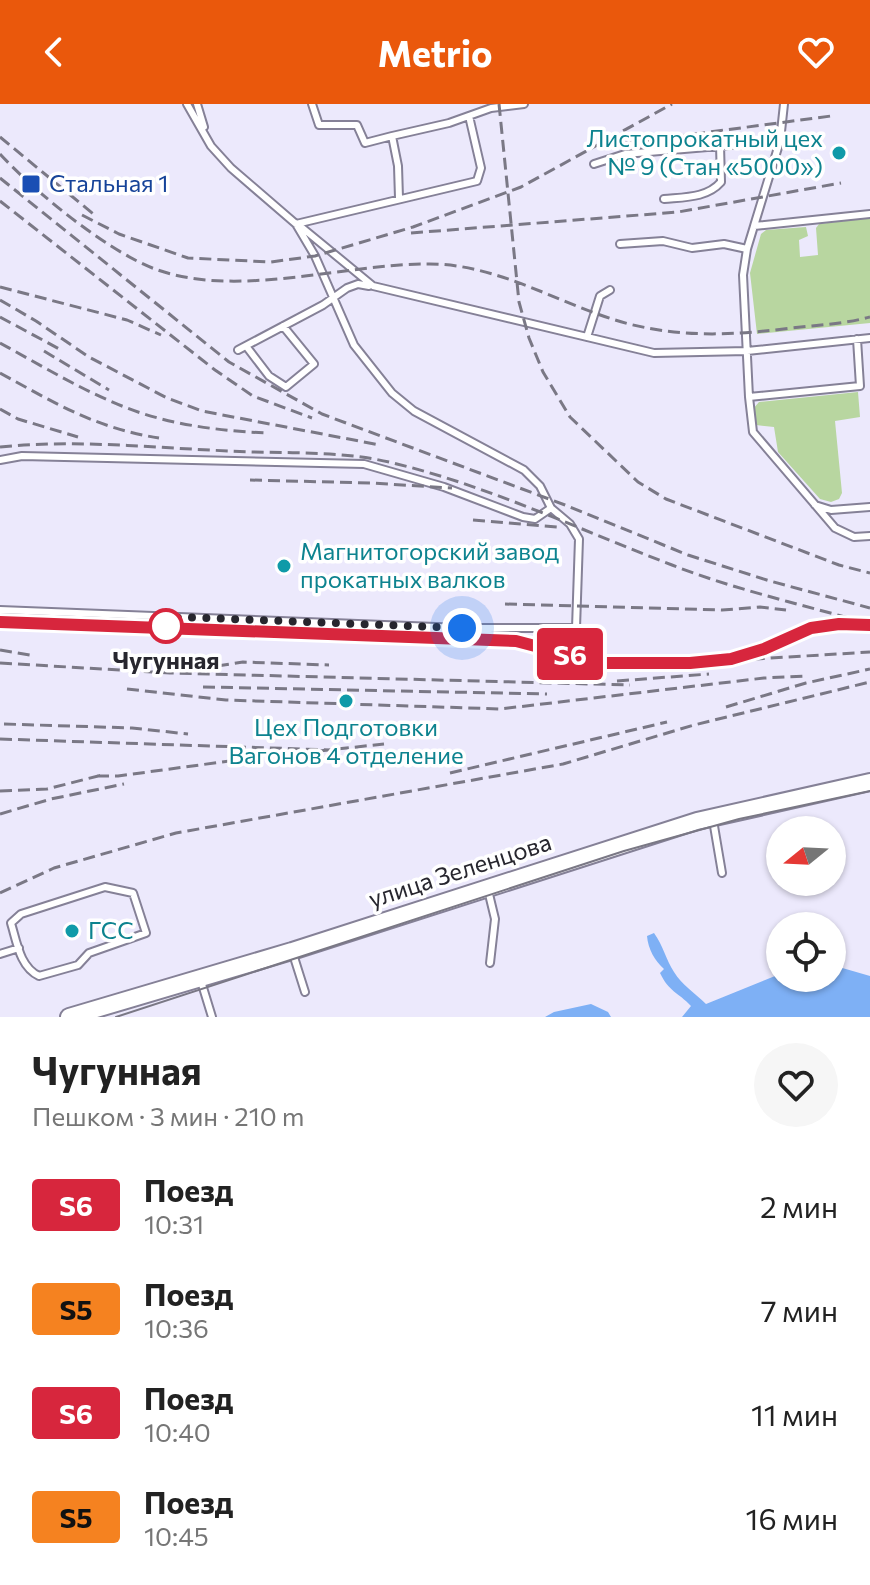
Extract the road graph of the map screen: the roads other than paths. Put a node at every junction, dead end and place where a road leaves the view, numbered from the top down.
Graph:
1 (187, 104) edge
2 (197, 104) edge
3 (312, 104) edge
4 (524, 104) edge
5 (784, 104) edge
6 (469, 116) junction
7 (392, 136) junction
8 (207, 138) junction
9 (780, 141) junction
10 (720, 145) junction
11 (594, 164) dead end
12 (399, 198) junction
13 (664, 199) dead end
14 (870, 214) edge
15 (296, 224) junction
16 (754, 226) junction
17 (620, 244) dead end
18 (747, 249) junction
19 (373, 286) junction
20 (610, 290) dead end
21 (332, 299) junction
22 (283, 326) junction
23 (587, 337) junction
24 (870, 338) edge
25 (857, 339) junction
26 (246, 346) junction
27 (238, 350) dead end
28 (747, 351) junction
29 (749, 397) junction
30 (0, 460) edge
31 (812, 504) junction
32 (870, 507) edge
33 (551, 508) junction
34 (870, 536) edge
35 (0, 610) edge
36 (870, 782) edge
37 (712, 817) junction
38 (722, 873) dead end
39 (487, 887) junction
40 (19, 948) junction
41 (292, 951) junction
42 (0, 954) edge
43 (490, 963) dead end
44 (200, 978) junction
45 (305, 992) dead end
46 (69, 1017) edge
47 (212, 1017) edge

1 - 8 lane
2 - 8 lane
3 - 7 lane
4 - 6 lane
5 - 9 lane
6 - 7 lane
6 - 12 lane
7 - 12 lane
8 - 15 lane
9 - 10 lane
9 - 16 lane
10 - 11 lane
10 - 13 lane
12 - 15 lane
14 - 16 lane
15 - 19 lane
15 - 21 lane
16 - 18 lane
17 - 18 lane
18 - 28 lane
19 - 21 lane
19 - 23 lane
20 - 23 lane
21 - 22 lane
21 - 33 lane
22 - 26 lane
22 - 26 lane
23 - 28 lane
24 - 25 lane
25 - 28 lane
25 - 29 lane
26 - 27 lane
28 - 29 lane
29 - 31 lane
30 - 33 lane
31 - 32 lane
31 - 34 lane
33 - 35 lane
36 - 37 main road, улица Зеленцова
37 - 38 lane
37 - 39 main road, улица Зеленцова
39 - 41 main road, улица Зеленцова
39 - 43 lane
40 - 40 lane
40 - 42 lane
41 - 44 main road, улица Зеленцова
41 - 45 lane
44 - 46 main road, улица Зеленцова
44 - 47 lane

